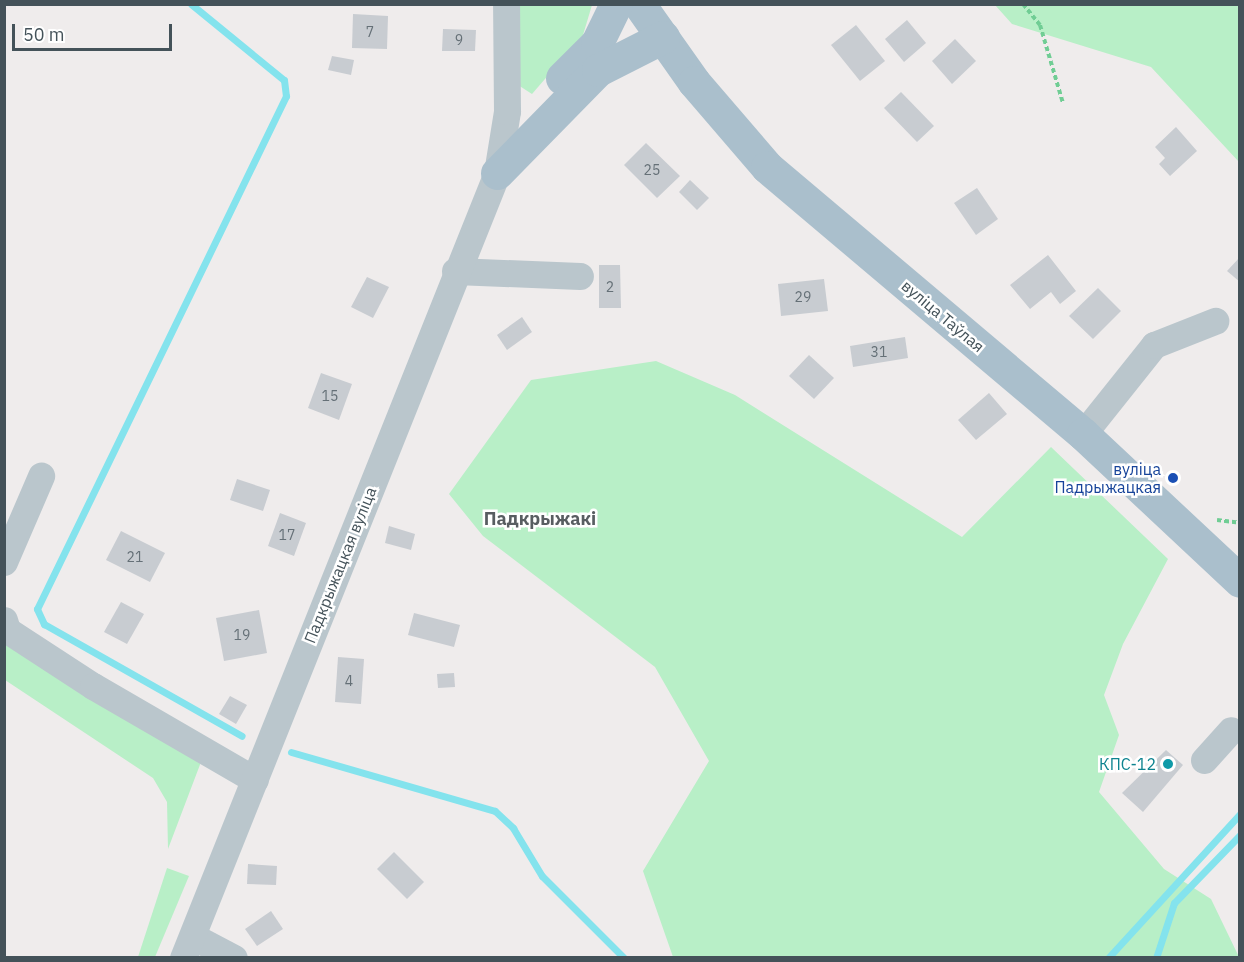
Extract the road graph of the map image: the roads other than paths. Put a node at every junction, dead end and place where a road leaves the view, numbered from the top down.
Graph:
1 (506, 4) edge
2 (615, 4) edge
3 (639, 4) edge
4 (649, 4) edge
5 (663, 37) junction
6 (497, 173) junction
7 (455, 271) junction
8 (580, 276) dead end
9 (1215, 321) dead end
10 (1083, 434) junction
11 (40, 476) dead end
12 (4, 562) edge
13 (1239, 581) edge
14 (4, 620) edge
15 (1231, 730) dead end
16 (1204, 760) dead end
17 (255, 780) junction
18 (188, 947) edge
19 (234, 957) edge

1 - 6 street, Падкрыжацкая вуліца
2 - 6 main road
3 - 5 main road, вуліца Таўлая
4 - 5 main road, вуліца Таўлая
5 - 6 main road
5 - 10 main road, вуліца Таўлая
6 - 7 street, Падкрыжацкая вуліца
7 - 8 street
7 - 17 street, Падкрыжацкая вуліца
9 - 10 street
10 - 13 main road, вуліца Таўлая
11 - 12 street
14 - 17 street
15 - 16 street
17 - 18 street, Падкрыжацкая вуліца
18 - 19 street

